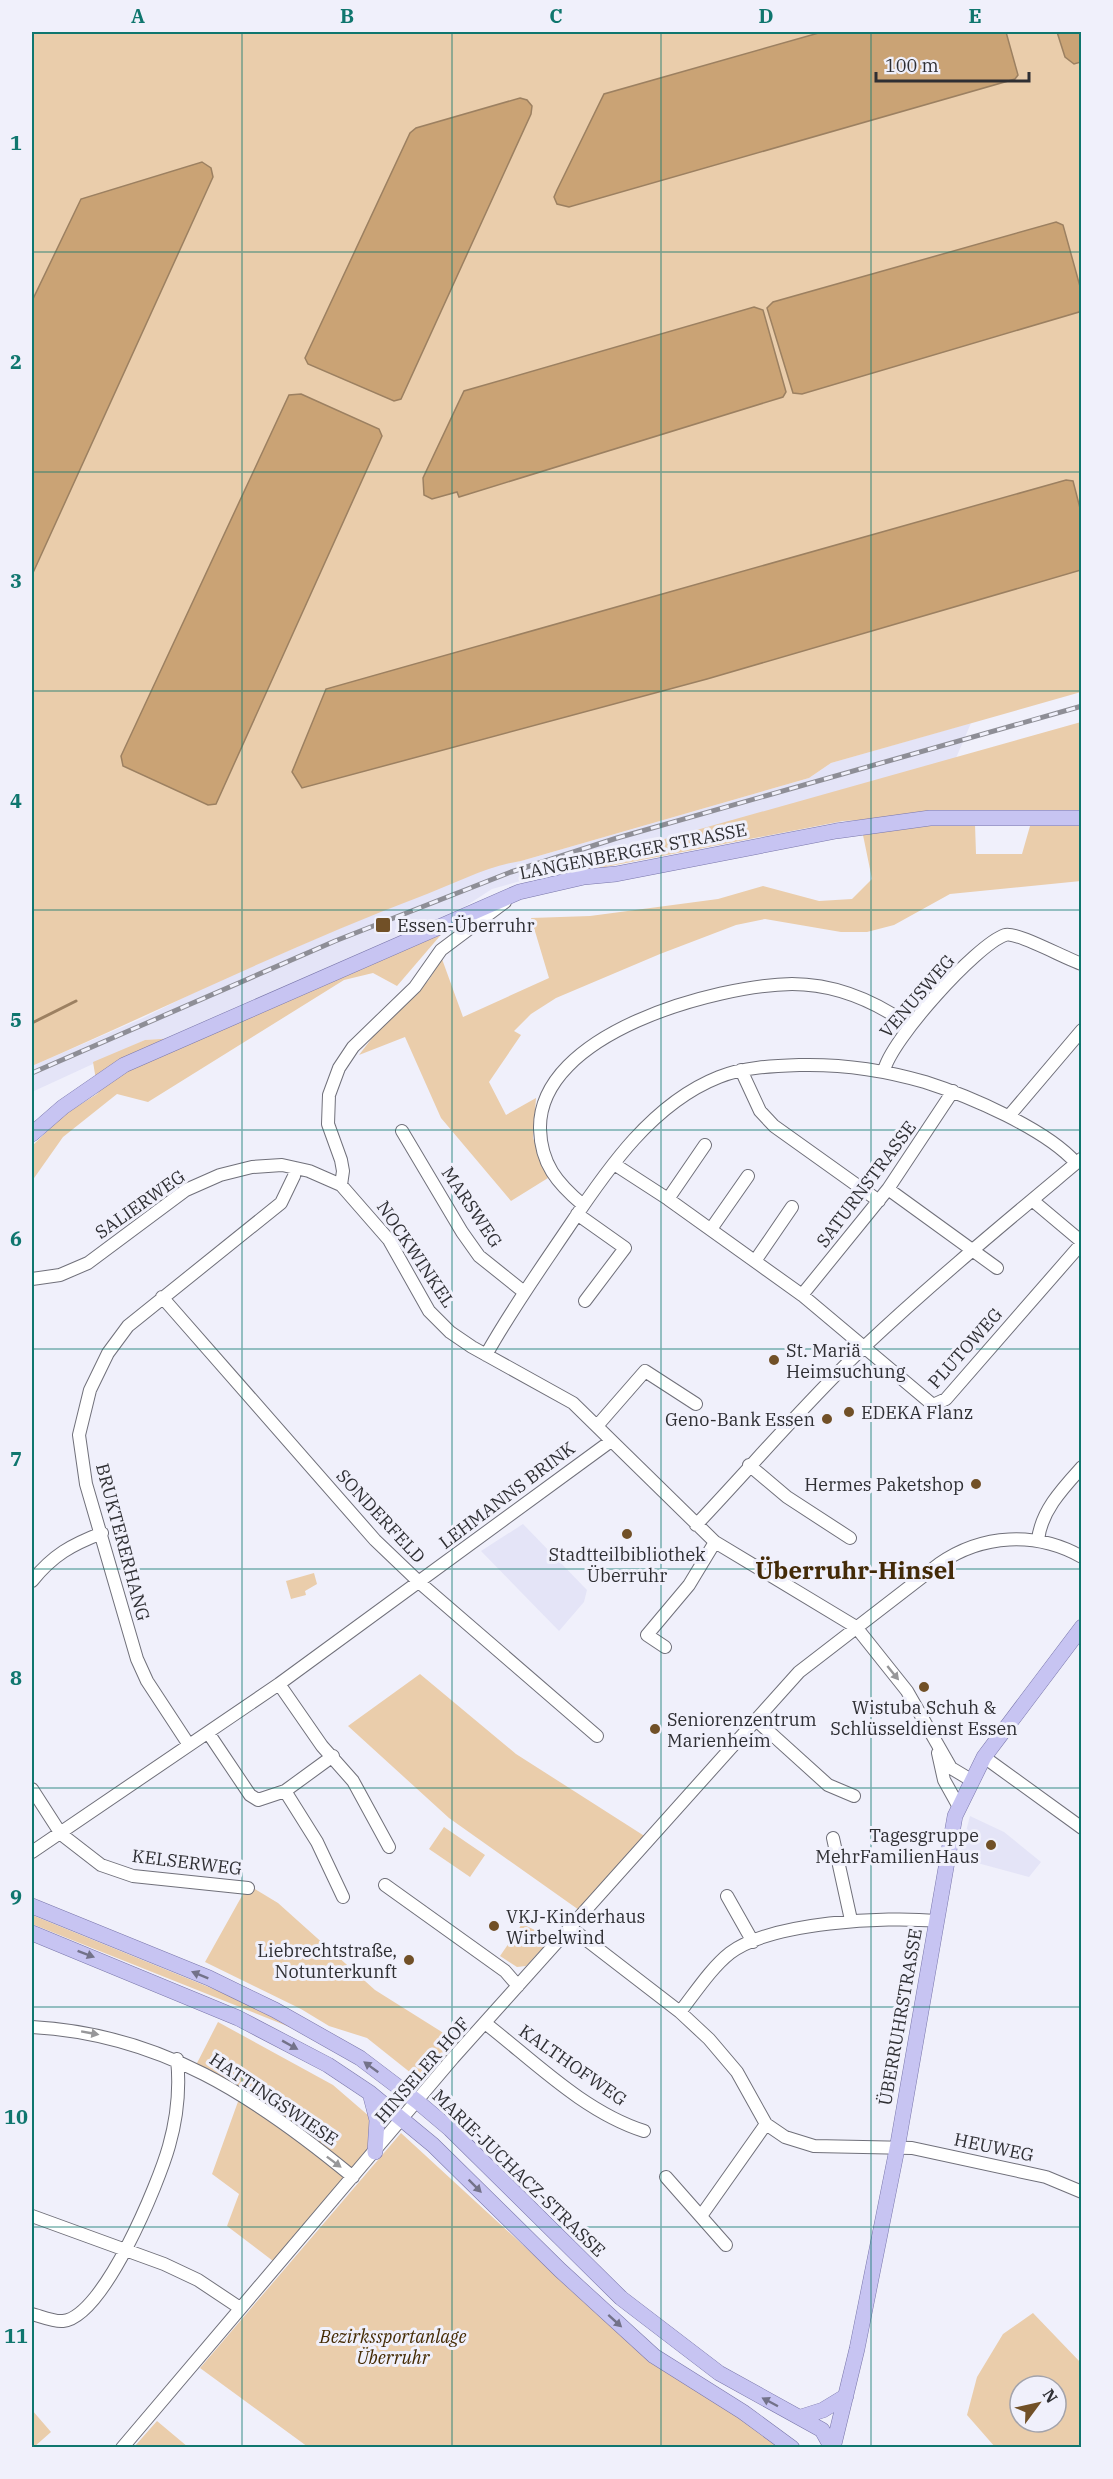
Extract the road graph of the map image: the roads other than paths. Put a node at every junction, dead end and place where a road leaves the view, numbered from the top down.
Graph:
1 (1082, 818) edge
2 (519, 892) junction
3 (1082, 964) edge
4 (910, 1026) junction
5 (1082, 1030) edge
6 (741, 1070) junction
7 (884, 1071) junction
8 (953, 1091) junction
9 (1009, 1116) junction
10 (402, 1131) dead end
11 (32, 1134) edge
12 (705, 1145) dead end
13 (1079, 1161) edge
14 (615, 1164) junction
15 (295, 1168) junction
16 (748, 1176) dead end
17 (341, 1185) junction
18 (888, 1189) junction
19 (668, 1198) junction
20 (1032, 1200) junction
21 (879, 1201) junction
22 (792, 1207) dead end
23 (580, 1209) junction
24 (711, 1229) junction
25 (1082, 1243) edge
26 (973, 1250) junction
27 (755, 1261) junction
28 (997, 1268) dead end
29 (32, 1279) edge
30 (524, 1292) junction
31 (802, 1295) junction
32 (162, 1297) junction
33 (585, 1301) dead end
34 (863, 1348) junction
35 (486, 1355) junction
36 (696, 1404) dead end
37 (597, 1425) junction
38 (611, 1441) junction
39 (749, 1465) junction
40 (1082, 1467) edge
41 (696, 1525) junction
42 (102, 1533) junction
43 (850, 1538) dead end
44 (1038, 1540) junction
45 (715, 1542) junction
46 (1082, 1557) edge
47 (32, 1581) edge
48 (420, 1583) junction
49 (1082, 1627) edge
50 (856, 1628) junction
51 (665, 1647) dead end
52 (279, 1684) junction
53 (756, 1720) junction
54 (209, 1734) junction
55 (597, 1736) dead end
56 (189, 1745) junction
57 (938, 1749) junction
58 (333, 1756) junction
59 (984, 1757) junction
60 (971, 1780) junction
61 (32, 1789) edge
62 (285, 1791) junction
63 (854, 1796) dead end
64 (959, 1807) junction
65 (1082, 1828) edge
66 (61, 1834) junction
67 (833, 1838) dead end
68 (389, 1847) dead end
69 (32, 1852) edge
70 (385, 1885) dead end
71 (248, 1888) dead end
72 (727, 1896) dead end
73 (343, 1897) dead end
74 (32, 1906) edge
75 (851, 1920) junction
76 (936, 1921) junction
77 (571, 1928) junction
78 (32, 1933) edge
79 (753, 1942) junction
80 (518, 1986) junction
81 (680, 2012) junction
82 (485, 2023) junction
83 (32, 2027) edge
84 (177, 2060) junction
85 (370, 2093) junction
86 (418, 2102) junction
87 (404, 2119) junction
88 (766, 2124) junction
89 (644, 2131) dead end
90 (897, 2149) junction
91 (375, 2152) junction
92 (353, 2177) junction
93 (666, 2177) dead end
94 (1082, 2192) edge
95 (32, 2216) edge
96 (701, 2216) junction
97 (726, 2245) dead end
98 (126, 2250) junction
99 (240, 2308) junction
100 (32, 2314) edge
101 (846, 2396) junction
102 (801, 2417) junction
103 (790, 2444) edge
104 (122, 2448) edge
105 (805, 2448) edge
106 (833, 2448) edge

1 - 2 main road, LANGENBERGER STRASSE
2 - 11 main road, LANGENBERGER STRASSE
2 - 17 street
3 - 4 street, VENUSWEG
4 - 7 street, VENUSWEG
4 - 23 street
5 - 9 street
6 - 7 street
6 - 14 street
6 - 21 street
7 - 8 street
8 - 9 street
8 - 18 street, SATURNSTRASSE
9 - 13 street
10 - 30 street, MARSWEG
12 - 19 street
13 - 20 street
14 - 19 street
14 - 23 street
15 - 17 street, SALIERWEG
15 - 29 street, SALIERWEG
15 - 32 street, BRUKTERERHANG
16 - 24 street
17 - 35 street, NOCKWINKEL
18 - 21 street, SATURNSTRASSE
18 - 26 street
19 - 24 street
20 - 25 street
20 - 26 street
21 - 31 street, SATURNSTRASSE
22 - 27 street
23 - 30 street
23 - 33 street
24 - 27 street
25 - 34 street, PLUTOWEG
26 - 28 street
26 - 34 street
27 - 31 street
30 - 35 street
31 - 34 street
32 - 42 street, BRUKTERERHANG
32 - 48 street, SONDERFELD
34 - 39 street
35 - 37 street, NOCKWINKEL
36 - 37 street
37 - 38 street, NOCKWINKEL
38 - 41 street, NOCKWINKEL
38 - 48 street, LEHMANNS BRINK
39 - 41 street
39 - 43 street
40 - 44 street
41 - 45 street, NOCKWINKEL
42 - 47 street
42 - 56 street, BRUKTERERHANG
44 - 46 street
44 - 50 street, HINSELER HOF
45 - 50 street, NOCKWINKEL
45 - 51 street
48 - 52 street, LEHMANNS BRINK
48 - 55 street, SONDERFELD
49 - 59 main road, ÜBERRUHRSTRASSE
50 - 53 street, HINSELER HOF
50 -> 57 street, NOCKWINKEL
52 - 54 street, LEHMANNS BRINK
52 - 58 street
53 - 63 street
53 - 77 street, HINSELER HOF
54 - 56 street, LEHMANNS BRINK
54 - 62 street
56 - 66 street, LEHMANNS BRINK
57 - 60 street, NOCKWINKEL
57 - 64 street, NOCKWINKEL
58 - 62 street
58 - 68 street
59 - 60 main road, ÜBERRUHRSTRASSE
59 - 65 street
60 - 64 main road, ÜBERRUHRSTRASSE
61 - 66 street, KELSERWEG
62 - 73 street
64 - 76 main road, ÜBERRUHRSTRASSE
66 - 69 street, LEHMANNS BRINK
66 - 71 street, KELSERWEG
67 - 75 street
70 - 80 street
72 - 79 street
86 -> 74 main road, MARIE-JUCHACZ-STRASSE
75 - 76 street
75 - 79 street
76 - 90 main road, ÜBERRUHRSTRASSE
77 - 80 street, HINSELER HOF
77 - 81 street
78 -> 85 main road
79 - 81 street
80 - 82 street, HINSELER HOF
81 - 88 street
82 - 86 street, HINSELER HOF
82 - 89 street, KALTHOFWEG
83 -> 84 street, HATTINGSWIESE
84 -> 92 street, HATTINGSWIESE
84 - 98 street
85 - 87 main road
85 - 91 main road
86 - 87 street, HINSELER HOF
102 -> 86 main road, MARIE-JUCHACZ-STRASSE
87 - 91 street, HINSELER HOF
87 -> 103 main road
88 - 90 street, HEUWEG
88 - 96 street
90 - 94 street, HEUWEG
90 - 101 main road, ÜBERRUHRSTRASSE
91 - 92 street, HINSELER HOF
92 - 99 street, HINSELER HOF
93 - 96 street
95 - 98 street
96 - 97 street
98 - 99 street
98 - 100 street
99 - 104 street, HINSELER HOF
101 - 102 main road
101 - 106 main road, ÜBERRUHRSTRASSE
102 - 106 main road, MARIE-JUCHACZ-STRASSE
103 - 105 main road

